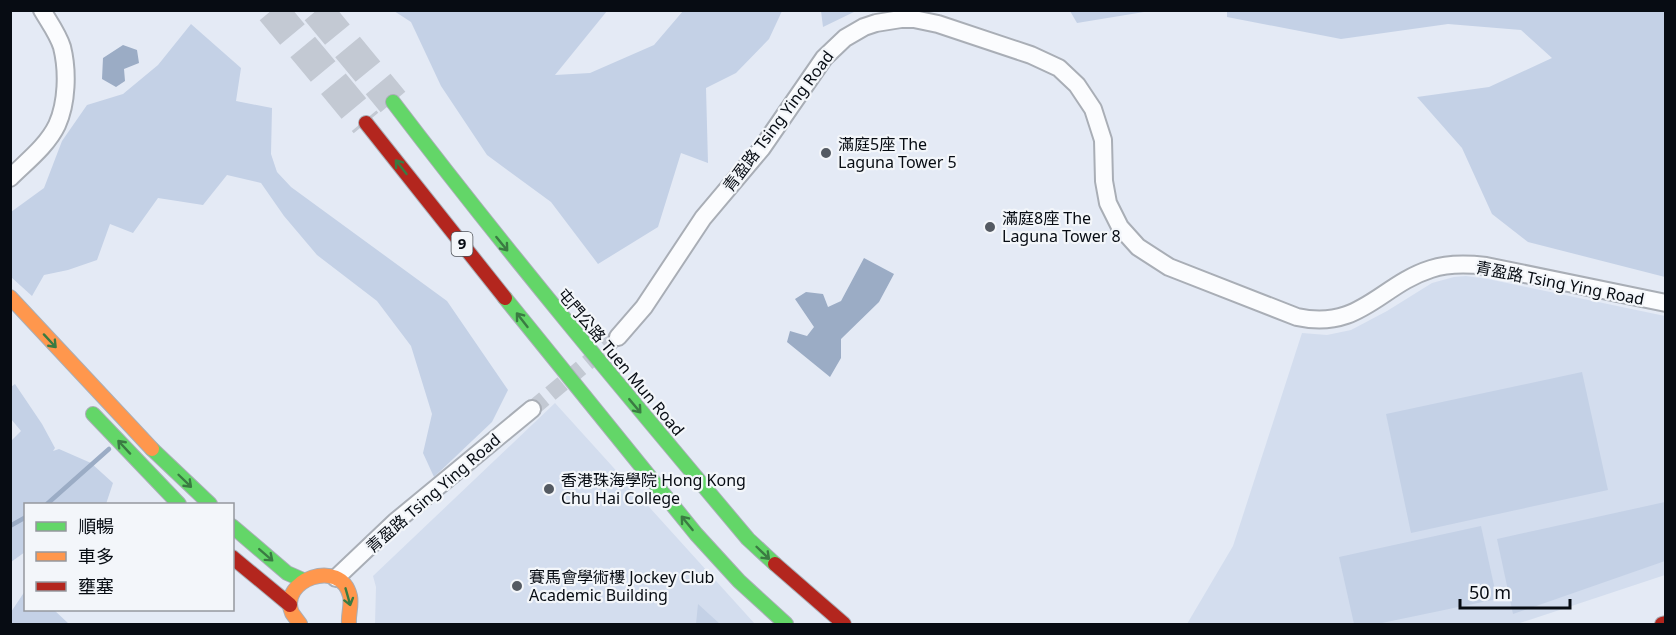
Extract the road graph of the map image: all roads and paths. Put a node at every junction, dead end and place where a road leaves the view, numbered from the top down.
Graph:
1 (42, 10) edge
2 (393, 102) tunnel mouth
3 (366, 123) tunnel mouth
4 (10, 178) edge
5 (10, 297) edge
6 (1665, 303) edge
7 (618, 337) tunnel mouth
8 (82, 402) dead end
9 (532, 409) tunnel mouth
10 (178, 503) edge
11 (209, 503) edge
12 (234, 528) edge
13 (234, 559) edge
14 (336, 578) junction
15 (303, 580) junction
16 (290, 605) junction
17 (347, 623) edge
18 (300, 624) edge
19 (786, 624) edge
20 (844, 624) edge

1 - 4 street
2 -> 20 main road, 屯門公路 Tuen Mun Road / 9
19 -> 3 main road, 9
5 -> 11 main road
6 - 7 street, 青盈路 Tsing Ying Road
10 -> 8 main road
9 - 14 street, 青盈路 Tsing Ying Road
12 -> 15 main road
13 - 16 main road
14 - 15 main road
14 -> 17 main road
15 - 16 main road
16 - 18 main road

